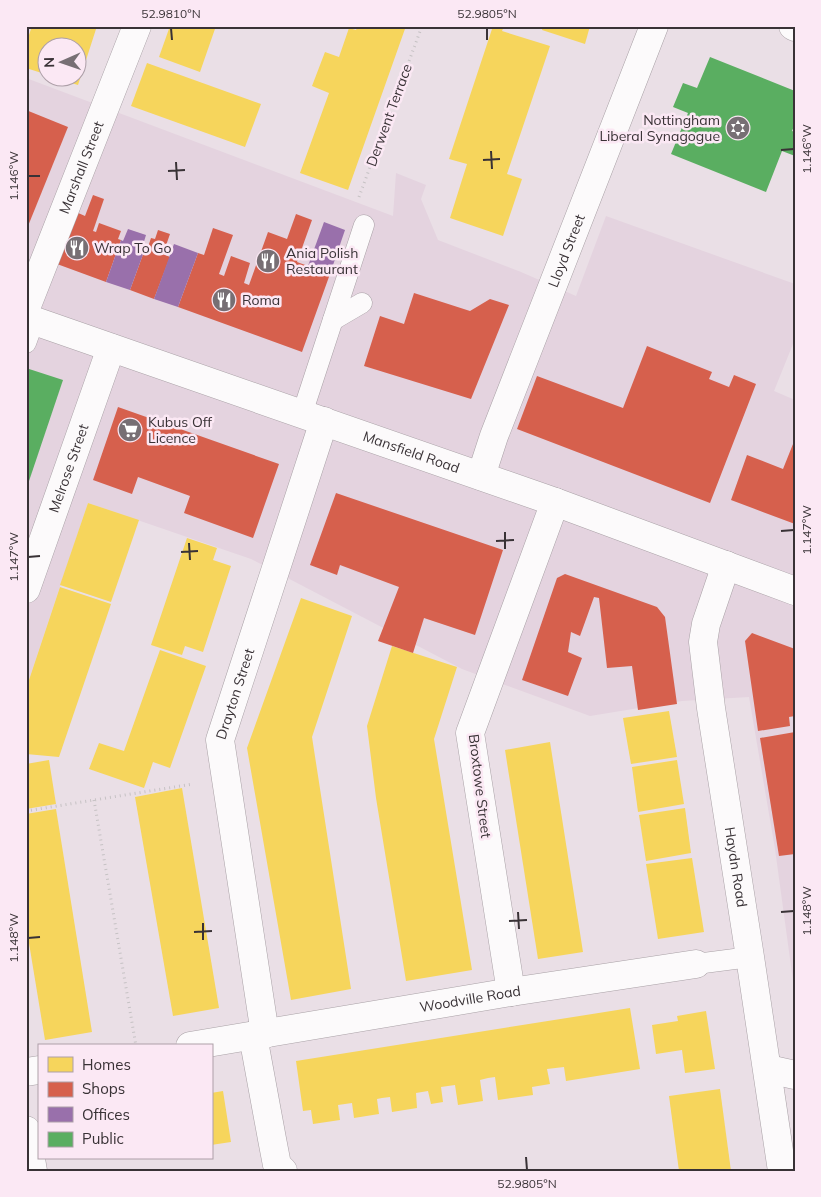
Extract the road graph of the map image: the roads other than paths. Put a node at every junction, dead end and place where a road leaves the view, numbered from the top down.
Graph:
1 (137, 26) edge
2 (654, 26) edge
3 (364, 225) dead end
4 (362, 303) dead end
5 (333, 320) junction
6 (28, 323) edge
7 (111, 348) junction
8 (313, 418) junction
9 (481, 476) junction
10 (555, 502) junction
11 (726, 565) junction
12 (26, 589) edge
13 (795, 591) edge
14 (750, 957) junction
15 (696, 964) joint
16 (511, 992) junction
17 (259, 1035) junction
18 (203, 1044) edge
19 (768, 1069) junction
20 (795, 1075) edge
21 (26, 1130) edge
22 (33, 1171) edge
23 (283, 1171) edge
24 (782, 1171) edge

1 - 6 main road, Marshall Street
2 - 9 main road, Lloyd Street
3 - 5 lane
4 - 5 lane
5 - 8 lane
6 - 7 main road, Mansfield Road
7 - 8 main road, Mansfield Road
7 - 12 main road, Melrose Street
8 - 9 main road, Mansfield Road
8 - 17 main road, Drayton Street
9 - 10 main road, Mansfield Road
10 - 11 main road, Mansfield Road
10 - 16 main road, Broxtowe Street
11 - 13 main road, Mansfield Road
11 - 14 main road, Haydn Road
14 - 15 lane, Woodville Road
14 - 19 main road, Haydn Road
15 - 16 main road, Woodville Road
16 - 17 main road, Woodville Road
17 - 18 main road, Woodville Road
17 - 23 main road, Drayton Street
19 - 20 main road
19 - 24 main road, Haydn Road
21 - 22 main road

